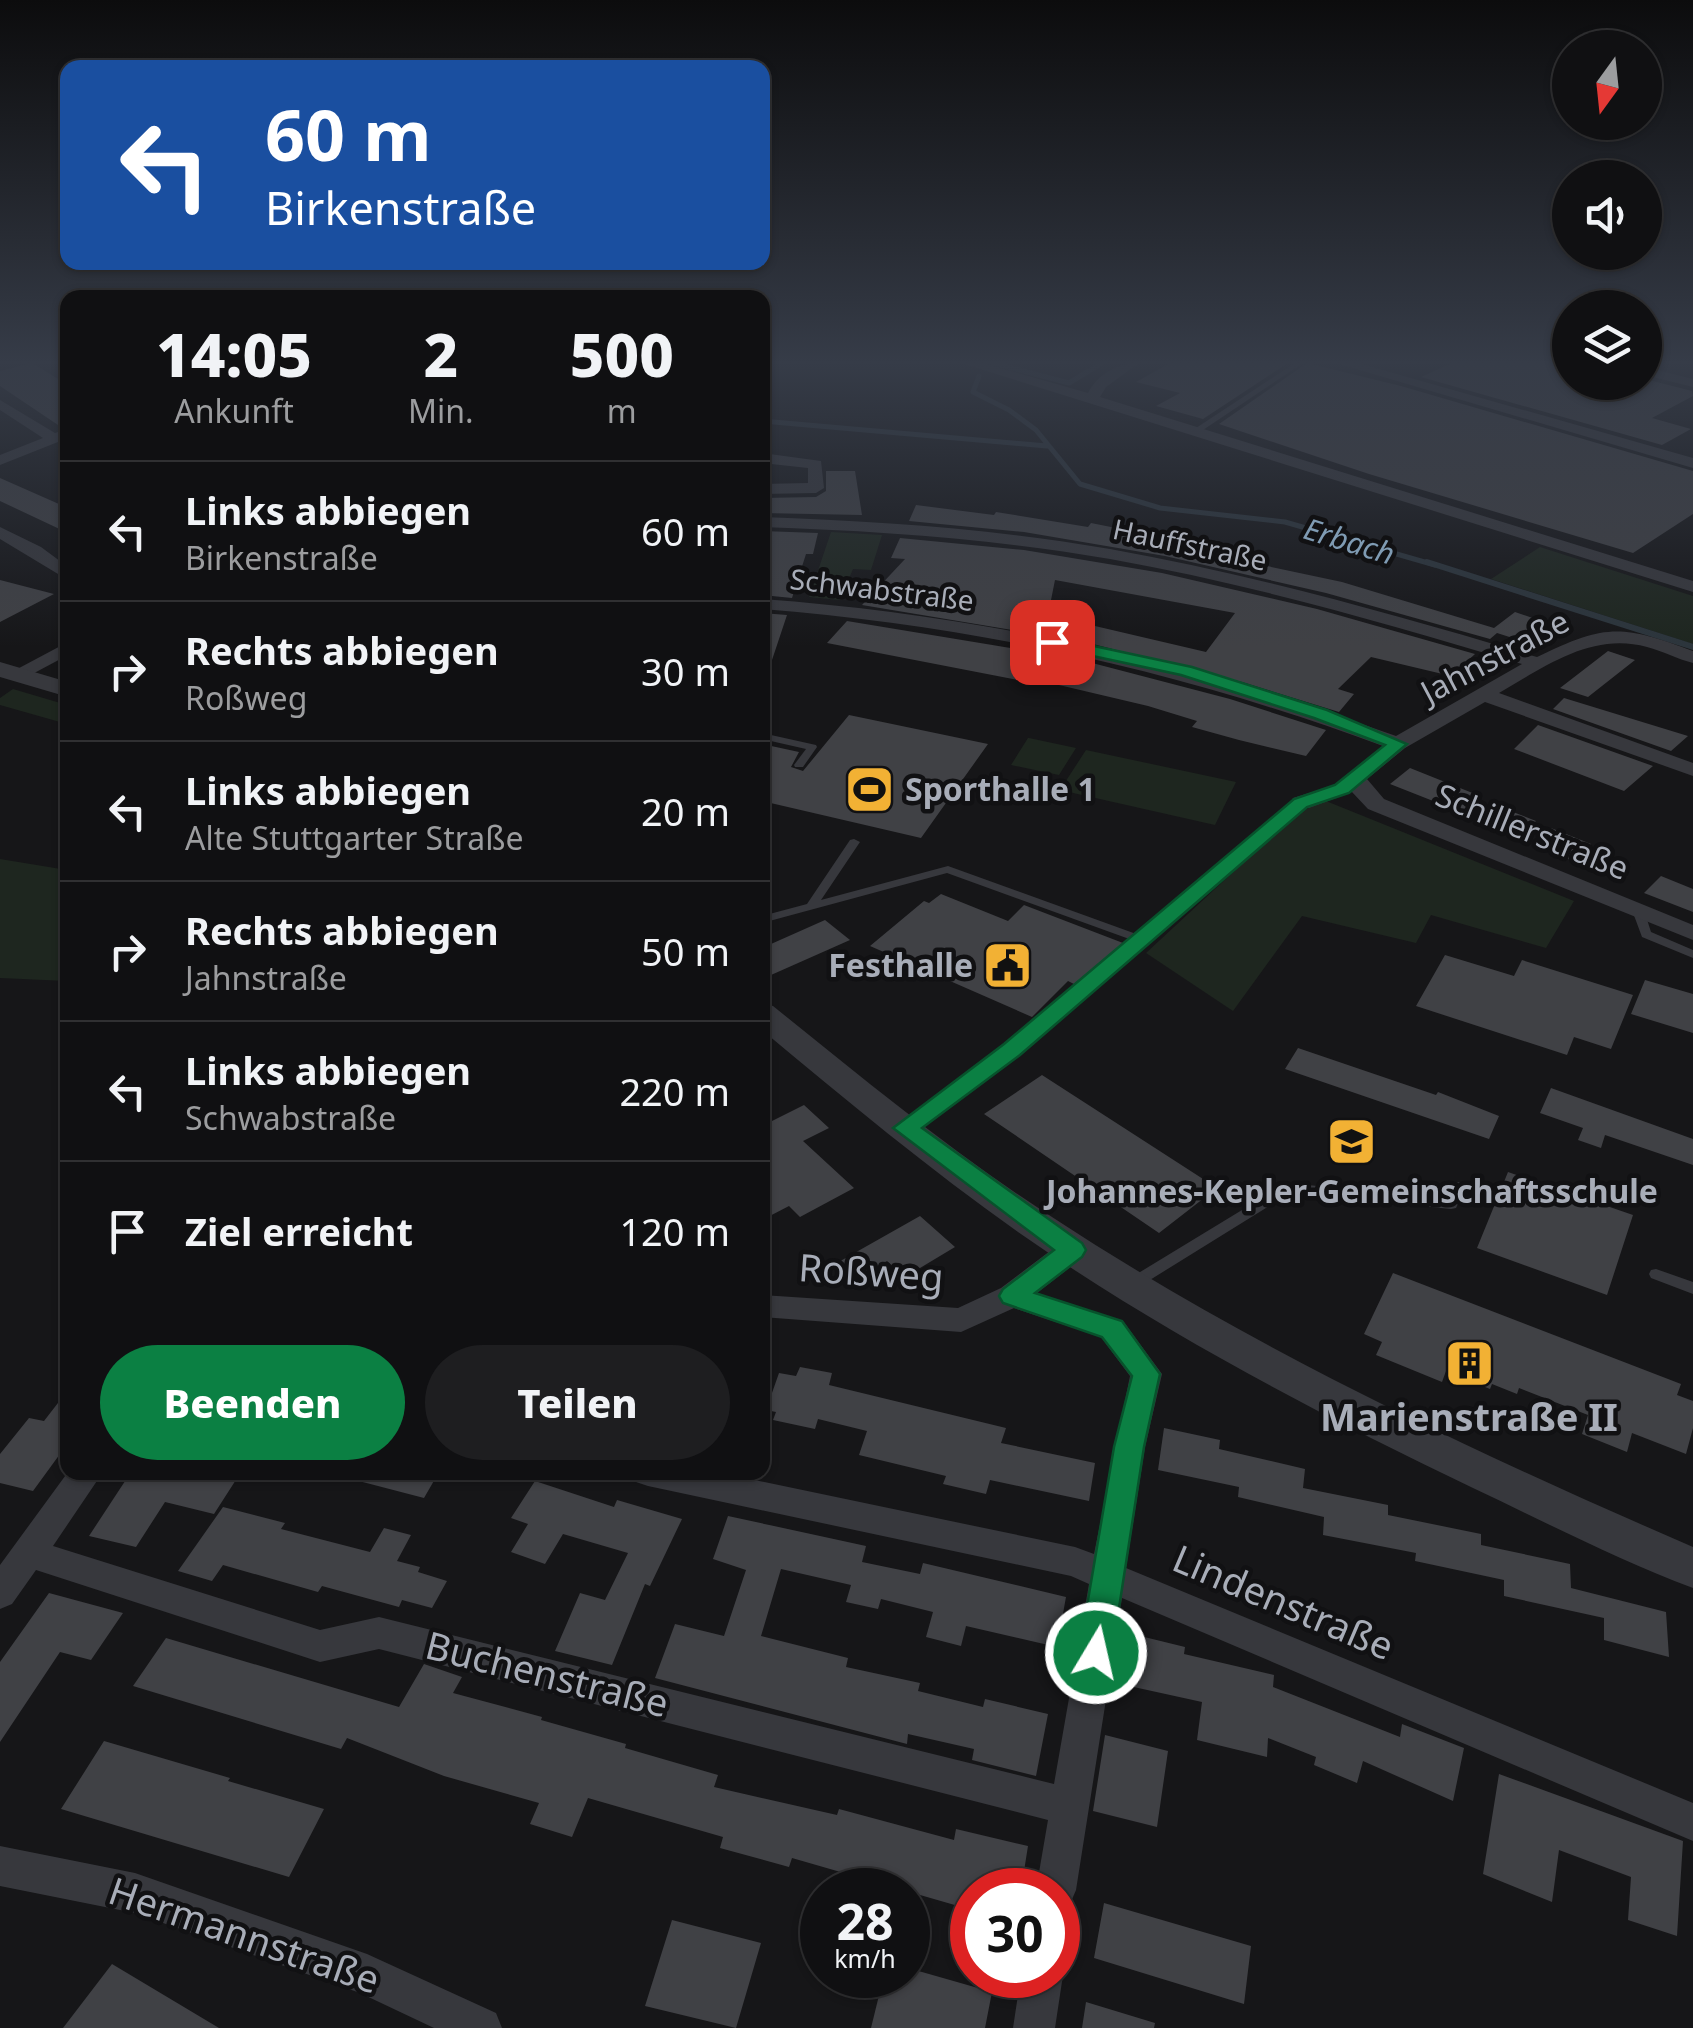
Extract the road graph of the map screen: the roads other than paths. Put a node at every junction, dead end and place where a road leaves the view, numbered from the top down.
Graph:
1 (1284, 458) edge
2 (770, 459) edge
3 (770, 489) edge
4 (770, 522) edge
5 (0, 532) edge
6 (60, 569) edge
7 (1693, 587) edge
8 (770, 604) edge
9 (60, 650) edge
10 (1693, 657) edge
11 (1538, 663) junction
12 (8, 672) edge
13 (60, 688) edge
14 (1483, 694) junction
15 (770, 738) edge
16 (1398, 744) junction
17 (799, 764) dead end
18 (1693, 770) edge
19 (1357, 779) junction
20 (1300, 803) joint
21 (854, 842) dead end
22 (812, 905) junction
23 (1638, 910) junction
24 (770, 918) edge
25 (1693, 933) edge
26 (1142, 940) junction
27 (1693, 954) edge
28 (770, 1019) edge
29 (906, 1128) junction
30 (1459, 1188) dead end
31 (1072, 1250) junction
32 (1656, 1274) dead end
33 (1130, 1285) junction
34 (1693, 1288) edge
35 (1012, 1296) junction
36 (770, 1307) edge
37 (81, 1480) edge
38 (686, 1480) edge
39 (30, 1553) junction
40 (1693, 1568) edge
41 (1108, 1576) junction
42 (0, 1593) edge
43 (1070, 1807) junction
44 (1693, 1822) edge
45 (0, 1866) edge
46 (1060, 1868) edge
47 (1039, 1998) edge
48 (481, 2028) edge
49 (1034, 2028) edge

1 - 7 street
2 - 3 street
4 - 11 street, Hauffstraße
5 - 6 street
8 - 16 street, Schwabstraße
9 - 12 street
10 - 11 street, Jahnstraße
11 - 14 street, Jahnstraße
12 - 13 street
14 - 16 street, Jahnstraße
14 - 18 street
15 - 17 lane
16 - 19 street, Jahnstraße
19 - 20 street, Jahnstraße
19 - 23 street, Schillerstraße
20 - 26 lane, Jahnstraße
21 - 22 lane
22 - 24 lane
22 - 26 lane
23 - 25 street, Schillerstraße
23 - 27 lane
26 - 29 lane, Jahnstraße
28 - 29 street
29 - 31 street
30 - 33 lane
31 - 33 street
31 - 35 street, Roßweg
32 - 34 lane
33 - 40 street
35 - 36 street, Roßweg
35 - 41 street
37 - 39 street
38 - 41 street, Lindenstraße
39 - 42 street
39 - 43 street, Buchenstraße
41 - 43 street
41 - 44 street, Lindenstraße
43 - 46 street
45 - 48 street, Hermannstraße
47 - 49 street

